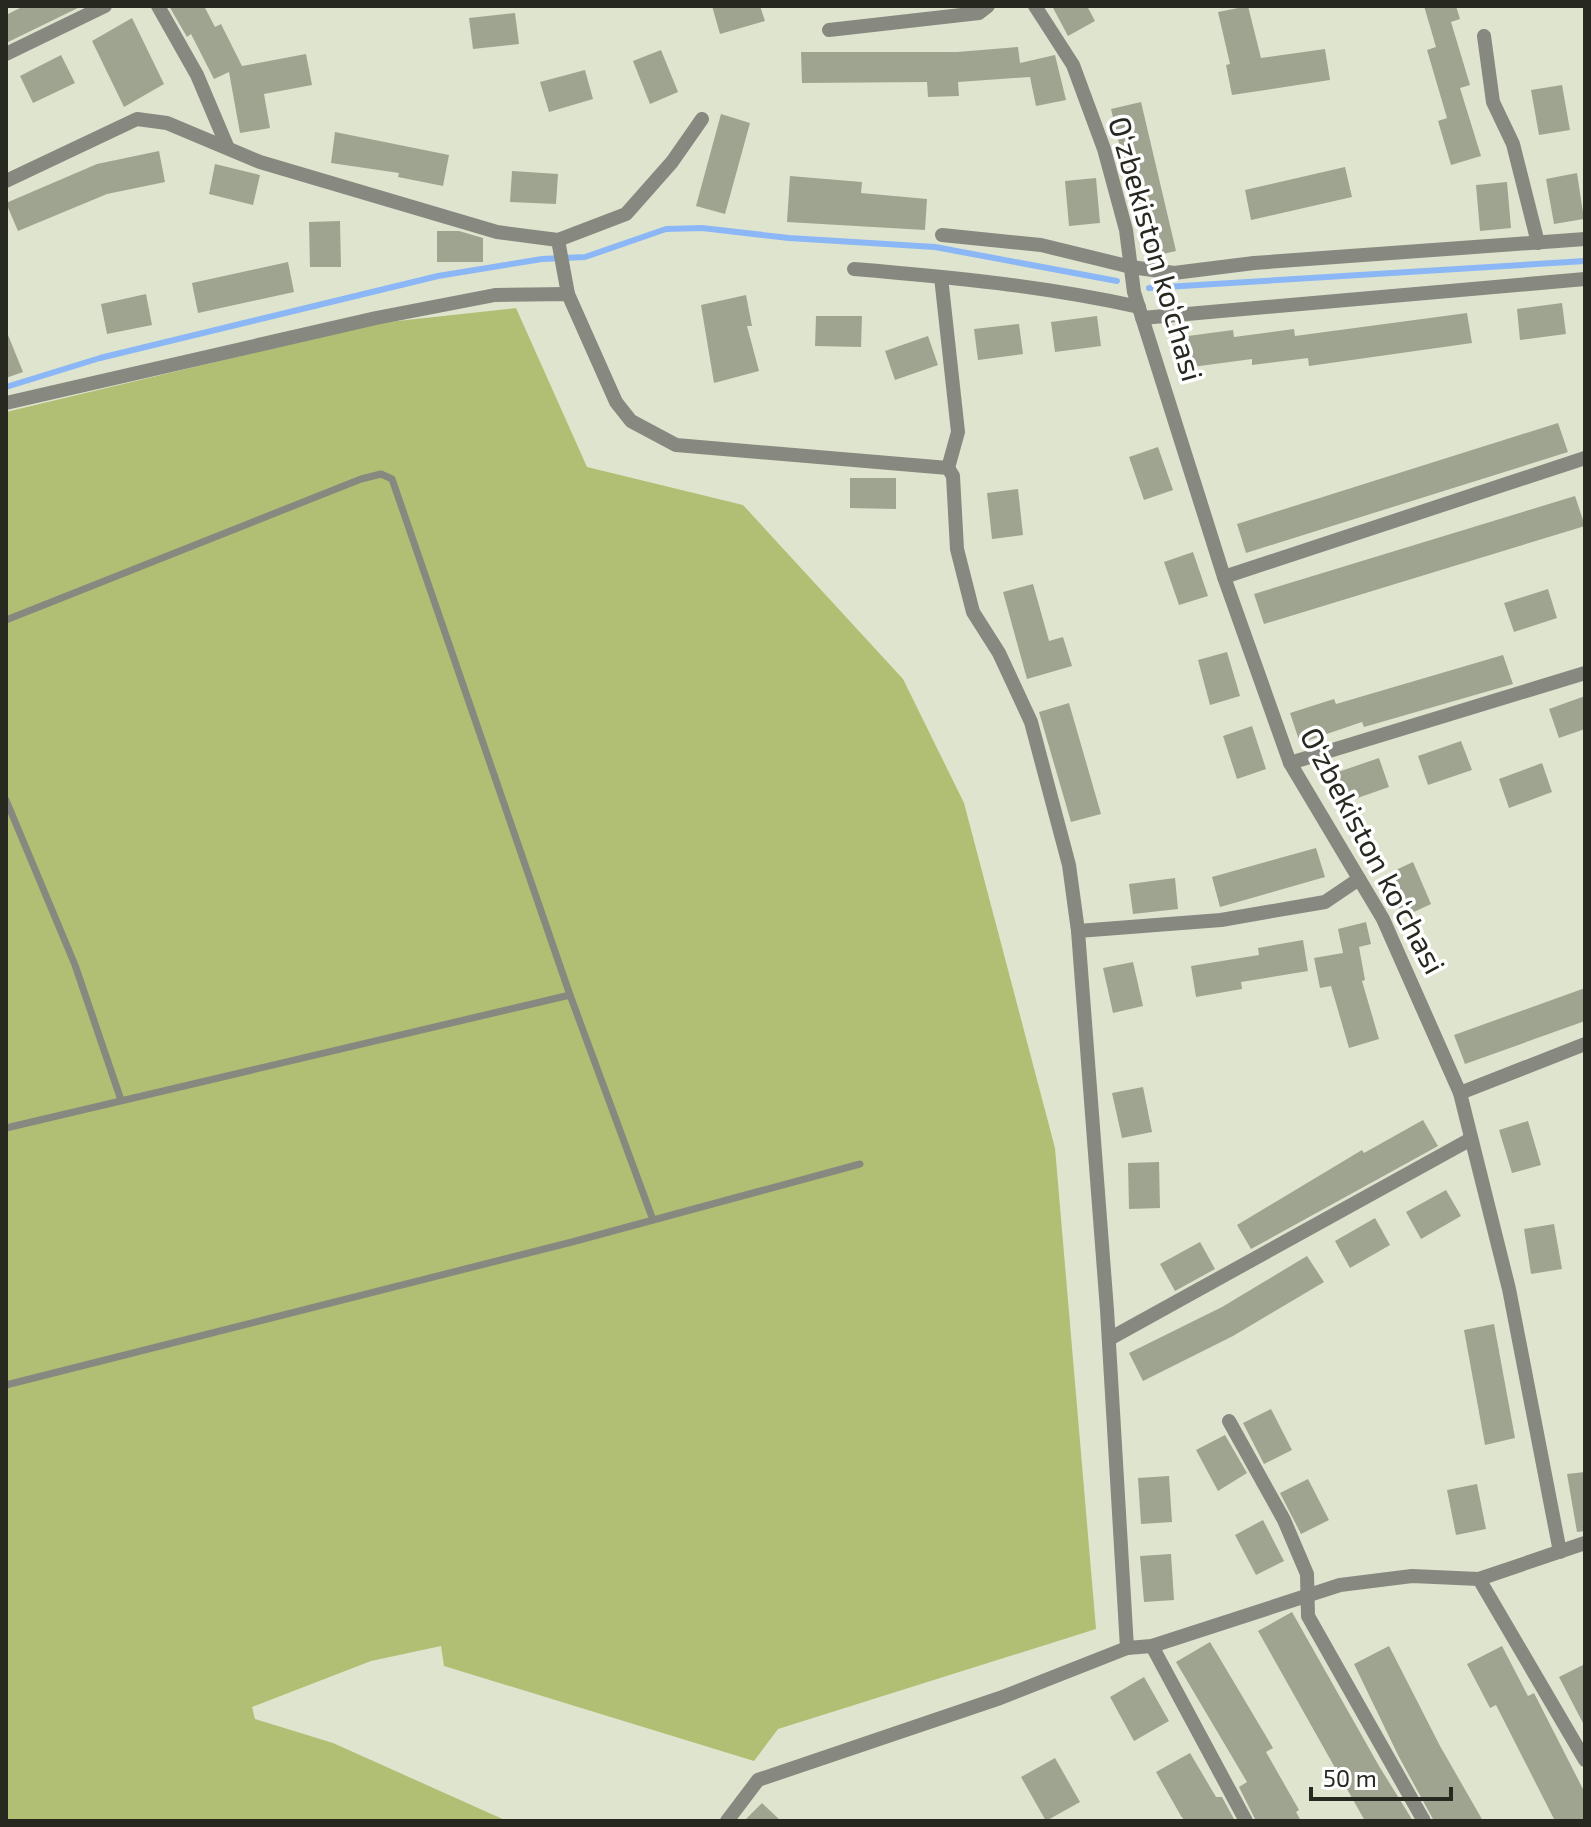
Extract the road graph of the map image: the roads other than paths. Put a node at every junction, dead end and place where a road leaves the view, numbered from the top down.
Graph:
1 (105, 6) edge
2 (158, 6) edge
3 (988, 6) edge
4 (1035, 6) edge
5 (829, 30) dead end
6 (1484, 36) dead end
7 (6, 54) edge
8 (702, 119) dead end
9 (227, 146) junction
10 (6, 181) edge
11 (942, 235) dead end
12 (1585, 239) edge
13 (558, 240) junction
14 (1538, 243) junction
15 (1131, 267) junction
16 (854, 269) dead end
17 (941, 277) junction
18 (1585, 279) edge
19 (568, 294) junction
20 (1141, 312) junction
21 (6, 403) edge
22 (1585, 458) edge
23 (948, 468) junction
24 (1224, 577) junction
25 (6, 620) edge
26 (1585, 673) edge
27 (1290, 763) junction
28 (6, 800) edge
29 (1359, 879) junction
30 (1078, 931) junction
31 (570, 995) junction
32 (1585, 1044) edge
33 (1460, 1093) junction
34 (121, 1100) junction
35 (6, 1128) edge
36 (1471, 1139) junction
37 (860, 1164) dead end
38 (653, 1220) junction
39 (1109, 1339) junction
40 (6, 1385) edge
41 (1229, 1421) dead end
42 (1585, 1543) edge
43 (1560, 1552) junction
44 (1479, 1579) junction
45 (1305, 1594) junction
46 (1152, 1646) junction
47 (1127, 1648) junction
48 (1585, 1760) edge
49 (727, 1821) edge
50 (1246, 1821) edge
51 (1424, 1821) edge

1 - 7 street
2 - 9 street
3 - 5 street
4 - 15 street, O‘zbekiston ko‘chasi
6 - 14 street
8 - 13 street
9 - 10 street
9 - 13 street
11 - 15 street
12 - 14 street
13 - 19 street
14 - 15 street
15 - 20 street, O‘zbekiston ko‘chasi
16 - 17 street
17 - 20 street
17 - 23 street
18 - 20 street
19 - 21 street
19 - 23 street
20 - 24 street, O‘zbekiston ko‘chasi
22 - 24 street
23 - 30 street
24 - 27 street, O‘zbekiston ko‘chasi
25 - 31 lane
26 - 27 street
27 - 29 street, O‘zbekiston ko‘chasi
28 - 34 lane
29 - 30 street
29 - 33 street, O‘zbekiston ko‘chasi
30 - 39 street
31 - 34 lane
31 - 38 lane
32 - 33 street
33 - 36 street, O‘zbekiston ko‘chasi
34 - 35 lane
36 - 39 street
36 - 43 street, O‘zbekiston ko‘chasi
37 - 38 lane
38 - 40 lane
39 - 47 street
41 - 45 street
42 - 43 street
43 - 44 street
44 - 45 street
44 - 48 street
45 - 46 street
45 - 51 street
46 - 47 street
46 - 50 street
47 - 49 street

